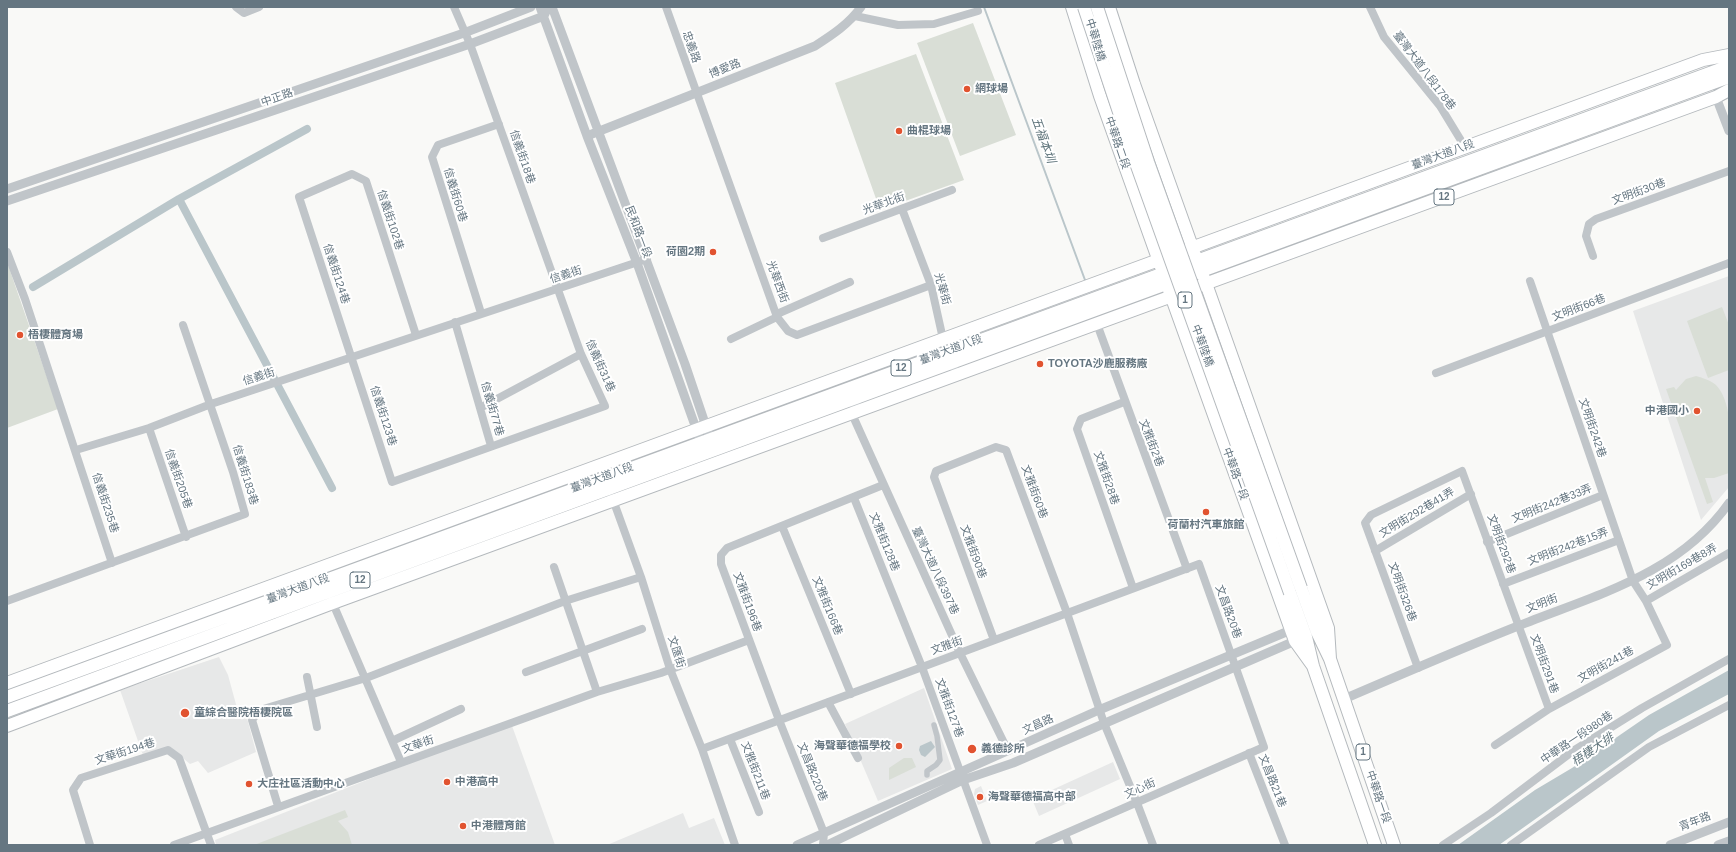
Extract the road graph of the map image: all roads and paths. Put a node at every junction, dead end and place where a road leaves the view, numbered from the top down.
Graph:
1 (236, 7) edge
2 (259, 7) edge
3 (454, 7) edge
4 (531, 7) edge
5 (548, 7) edge
6 (552, 7) edge
7 (666, 7) edge
8 (861, 7) edge
9 (1072, 7) edge
10 (1084, 7) edge
11 (1097, 7) edge
12 (1109, 7) edge
13 (1370, 7) edge
14 (542, 11) edge
15 (978, 11) dead end
16 (855, 16) junction
17 (464, 33) junction
18 (470, 44) junction
19 (1729, 49) edge
20 (1729, 55) edge
21 (1703, 60) junction
22 (1729, 60) edge
23 (1729, 66) edge
24 (1707, 72) junction
25 (1729, 77) edge
26 (1729, 81) edge
27 (1712, 85) junction
28 (1729, 90) edge
29 (696, 94) junction
30 (1729, 94) edge
31 (1716, 97) junction
32 (499, 124) junction
33 (1729, 131) edge
34 (598, 132) junction
35 (587, 136) junction
36 (1465, 147) junction
37 (1729, 171) edge
38 (7, 189) edge
39 (952, 190) dead end
40 (299, 197) joint
41 (7, 201) edge
42 (902, 209) junction
43 (824, 238) dead end
44 (1192, 248) junction
45 (7, 252) edge
46 (1593, 256) dead end
47 (647, 259) junction
48 (1158, 260) junction
49 (637, 263) junction
50 (1729, 263) edge
51 (1199, 266) junction
52 (1165, 278) junction
53 (1530, 281) dead end
54 (850, 282) dead end
55 (1206, 284) junction
56 (931, 285) junction
57 (557, 289) junction
58 (1171, 297) junction
59 (481, 313) junction
60 (777, 315) junction
61 (455, 322) junction
62 (1097, 324) junction
63 (183, 325) dead end
64 (1547, 332) junction
65 (416, 335) junction
66 (731, 339) dead end
67 (943, 339) junction
68 (948, 351) junction
69 (581, 354) junction
70 (352, 358) junction
71 (953, 364) junction
72 (1436, 373) dead end
73 (957, 376) junction
74 (858, 398) junction
75 (1124, 402) junction
76 (210, 404) junction
77 (480, 408) junction
78 (852, 414) junction
79 (149, 428) junction
80 (701, 428) junction
81 (705, 440) junction
82 (491, 446) junction
83 (76, 450) junction
84 (710, 452) junction
85 (600, 464) junction
86 (714, 465) junction
87 (936, 471) joint
88 (605, 477) junction
89 (392, 482) joint
90 (883, 485) junction
91 (609, 489) junction
92 (1471, 494) junction
93 (1603, 495) junction
94 (854, 498) junction
95 (614, 501) junction
96 (1729, 503) edge
97 (1365, 523) joint
98 (782, 526) junction
99 (186, 537) junction
100 (1619, 540) junction
101 (1487, 542) junction
102 (1375, 551) junction
103 (1729, 553) edge
104 (112, 563) junction
105 (1199, 564) joint
106 (554, 567) dead end
107 (318, 568) junction
108 (1187, 569) junction
109 (641, 577) junction
110 (323, 580) junction
111 (1633, 581) junction
112 (1503, 584) junction
113 (1133, 588) junction
114 (1296, 590) junction
115 (328, 592) junction
116 (7, 601) edge
117 (565, 601) junction
118 (1646, 601) junction
119 (333, 603) junction
120 (1068, 613) junction
121 (1518, 626) junction
122 (642, 629) dead end
123 (1293, 635) junction
124 (749, 640) junction
125 (994, 640) junction
126 (583, 650) junction
127 (960, 653) junction
128 (1231, 654) junction
129 (1330, 659) junction
130 (1729, 659) edge
131 (1236, 666) junction
132 (1313, 666) junction
133 (922, 667) junction
134 (1418, 668) junction
135 (670, 669) junction
136 (526, 672) dead end
137 (307, 677) dead end
138 (366, 678) junction
139 (7, 683) edge
140 (597, 692) junction
141 (851, 694) junction
142 (311, 695) junction
143 (7, 697) edge
144 (1344, 699) junction
145 (828, 702) junction
146 (1729, 705) edge
147 (462, 709) dead end
148 (1099, 710) junction
149 (1549, 710) junction
150 (7, 711) edge
151 (779, 720) junction
152 (1104, 723) junction
153 (934, 725) dead end
154 (7, 726) edge
155 (317, 727) dead end
156 (730, 738) junction
157 (392, 741) junction
158 (1495, 745) dead end
159 (702, 749) junction
160 (1008, 752) junction
161 (1249, 753) junction
162 (858, 758) dead end
163 (401, 762) junction
164 (927, 775) dead end
165 (962, 775) junction
166 (1137, 803) junction
167 (278, 806) junction
168 (759, 812) dead end
169 (1729, 822) edge
170 (824, 833) junction
171 (207, 834) junction
172 (1065, 834) junction
173 (1729, 841) edge
174 (90, 845) edge
175 (174, 845) edge
176 (211, 845) edge
177 (735, 845) edge
178 (796, 845) edge
179 (823, 845) edge
180 (827, 845) edge
181 (987, 845) edge
182 (1039, 845) edge
183 (1068, 845) edge
184 (1153, 845) edge
185 (1285, 845) edge
186 (1375, 845) edge
187 (1394, 845) edge
188 (1443, 845) edge
189 (1511, 845) edge
190 (1670, 845) edge
191 (1718, 845) edge

1 - 2 street
3 - 17 street, 信義街18巷
4 - 17 street, 中正路
5 - 14 street
6 - 34 street, 民和路一段
7 - 29 street, 忠義路
8 - 16 street, 博愛路
9 - 48 main road, 中華路二段 / 1
10 - 114 main road, 中華陸橋 / 1, bridge
11 - 114 main road, 中華陸橋 / 1, bridge
12 - 44 main road, 1
13 - 36 street, 臺灣大道八段178巷
14 - 18 street, 中正路
14 - 35 street, 民和路一段
15 - 16 street
16 - 29 street, 博愛路
17 - 18 street, 信義街18巷
17 - 38 street, 中正路
18 - 32 street, 信義街18巷
18 - 41 street, 中正路
19 - 21 street
20 - 21 main road, 臺灣大道八段 / 12
21 - 36 main road, 臺灣大道八段 / 12
22 - 24 main road, 臺灣大道八段 / 12
23 - 24 main road, 臺灣大道八段 / 12
24 - 27 street
24 - 51 main road, 臺灣大道八段 / 12
25 - 27 main road, 臺灣大道八段 / 12
26 - 27 main road, 臺灣大道八段 / 12
27 - 31 street
27 - 51 main road, 臺灣大道八段 / 12
28 - 31 main road, 臺灣大道八段 / 12
29 - 34 street, 博愛路
29 - 60 street, 光華西街
30 - 31 street
31 - 33 street
31 - 55 main road, 臺灣大道八段 / 12
32 - 57 street, 信義街18巷
32 - 59 street, 信義街60巷
34 - 35 street, 博愛路
34 - 47 street, 民和路一段
35 - 49 street, 民和路一段
36 - 44 main road, 臺灣大道八段 / 12
37 - 46 street, 文明街30巷
39 - 42 street, 光華北街
40 - 65 street, 信義街102巷
40 - 70 street, 信義街124巷
42 - 43 street, 光華北街
42 - 56 street, 光華街
44 - 48 main road, 臺灣大道八段 / 12
44 - 51 main road, 1
45 - 83 street
47 - 49 street, 信義街
47 - 80 street, 民和路一段
48 - 51 main road, 臺灣大道八段 / 12
48 - 52 main road, 中華路二段 / 1
48 - 67 main road, 臺灣大道八段 / 12
49 - 57 street, 信義街
49 - 80 street, 民和路一段
50 - 64 street, 文明街66巷
51 - 52 main road, 臺灣大道八段 / 12
51 - 55 main road, 中華路一段 / 1
51 - 58 main road, 臺灣大道八段 / 12
52 - 58 main road, 中華路一段 / 1
52 - 68 main road, 臺灣大道八段 / 12
52 - 71 main road, 臺灣大道八段 / 12
53 - 64 street, 文明街242巷
54 - 60 street
55 - 58 main road, 臺灣大道八段 / 12
55 - 129 main road, 中華路一段 / 1
56 - 60 street, 光華西街
56 - 67 street, 光華街
57 - 59 street, 信義街
57 - 69 street, 信義街31巷
58 - 62 main road, 臺灣大道八段 / 12
58 - 123 main road, 中華路一段 / 1
59 - 61 street, 信義街
60 - 66 street
61 - 65 street, 信義街
61 - 77 street, 信義街77巷
62 - 73 main road, 臺灣大道八段 / 12
62 - 75 street, 文雅街2巷
63 - 76 street
64 - 72 street, 文明街66巷
64 - 93 street, 文明街242巷
65 - 70 street, 信義街
67 - 68 street, 光華街
67 - 80 main road, 臺灣大道八段 / 12
68 - 71 street, 光華街
68 - 81 main road, 臺灣大道八段 / 12
69 - 77 street
69 - 82 street, 信義街31巷
70 - 76 street, 信義街
70 - 89 street, 信義街123巷
71 - 73 street, 光華街
71 - 74 main road, 臺灣大道八段 / 12
73 - 78 main road, 臺灣大道八段 / 12
74 - 78 street
74 - 84 main road, 臺灣大道八段 / 12
75 - 108 street, 文雅街2巷
75 - 113 street, 文雅街28巷
76 - 79 street, 信義街
76 - 99 street, 信義街183巷
77 - 82 street, 信義街77巷
78 - 86 main road, 臺灣大道八段 / 12
78 - 90 street, 臺灣大道八段397巷
79 - 83 street, 信義街
79 - 99 street, 信義街205巷
80 - 81 street, 民和路一段
80 - 85 main road, 臺灣大道八段 / 12
81 - 84 street, 民和路一段
81 - 88 main road, 臺灣大道八段 / 12
82 - 89 street, 信義街77巷
83 - 104 street, 信義街235巷
84 - 86 main road
84 - 91 main road, 臺灣大道八段 / 12
85 - 88 street, 文匯街
85 - 107 main road, 臺灣大道八段 / 12
86 - 95 main road, 臺灣大道八段 / 12
87 - 120 street, 文雅街60巷
87 - 125 street, 文雅街90巷
88 - 91 street, 文匯街
88 - 110 main road, 臺灣大道八段 / 12
90 - 94 street
90 - 127 street, 臺灣大道八段397巷
91 - 95 street, 文匯街
91 - 115 main road, 臺灣大道八段 / 12
92 - 97 street, 文明街292巷
92 - 101 street, 文明街292巷
92 - 102 street, 文明街292巷41弄
93 - 100 street, 文明街242巷
93 - 101 street, 文明街242巷33弄
94 - 98 street
94 - 133 street, 文雅街128巷
95 - 109 street, 文匯街
95 - 119 main road, 臺灣大道八段 / 12
96 - 111 street, 文明街
97 - 102 street, 文明街326巷
98 - 124 street, 文雅街196巷
98 - 141 street, 文雅街166巷
99 - 104 street
100 - 111 street, 文明街242巷
100 - 112 street, 文明街242巷15弄
101 - 112 street, 文明街292巷
102 - 134 street, 文明街326巷
103 - 118 street, 文明街169巷8弄
104 - 116 street
105 - 108 street, 文雅街
105 - 128 street, 文昌路20巷
106 - 117 street
107 - 110 street
107 - 139 main road, 臺灣大道八段 / 12
108 - 113 street, 文雅街
109 - 117 street
109 - 135 street, 文匯街
110 - 115 street
110 - 143 main road, 臺灣大道八段 / 12
111 - 118 street, 文明街241巷
111 - 121 street, 文明街
112 - 121 street, 文明街292巷
113 - 120 street, 文雅街
114 - 129 main road, 中華路一段 / 1
114 - 132 main road, 中華路一段 / 1
115 - 119 street
115 - 150 main road, 臺灣大道八段 / 12
117 - 126 street
117 - 138 street
118 - 149 street, 文明街241巷
119 - 138 street
119 - 154 main road, 臺灣大道八段 / 12
120 - 125 street, 文雅街
120 - 148 street
121 - 134 street, 文明街
121 - 149 street, 文明街291巷
122 - 126 street
123 - 128 street, 文昌路
123 - 131 street, 文昌路
123 - 132 main road, 中華路一段 / 1
124 - 135 street, 文華街
124 - 151 street, 文雅街196巷
125 - 127 street, 文雅街
126 - 136 street
126 - 140 street
127 - 133 street, 文雅街
127 - 160 street, 臺灣大道八段397巷
128 - 131 street, 文昌路20巷
128 - 148 street, 文昌路
129 - 144 main road, 中華路一段 / 1
130 - 188 street, 中華路一段980巷
131 - 152 street, 文昌路
131 - 161 street, 文昌路21巷
132 - 186 main road, 中華路一段 / 1
133 - 141 street, 文雅街
133 - 165 street, 文雅街127巷
134 - 144 street, 文明街
135 - 140 street, 文華街
135 - 159 street, 文匯街
137 - 142 street
138 - 142 street
138 - 157 street
140 - 163 street, 文華街
141 - 145 street, 文雅街
142 - 155 street
142 - 167 street
144 - 187 main road, 中華路一段 / 1
145 - 151 street, 文雅街
145 - 162 street
146 - 189 street
147 - 157 street
148 - 152 street
148 - 160 street, 文昌路
149 - 158 street, 文明街241巷
151 - 156 street, 文雅街
151 - 170 street, 文昌路220巷
152 - 165 street, 文昌路
152 - 166 street
153 - 164 street
156 - 159 street, 文雅街
156 - 168 street, 文雅街211巷
157 - 163 street
159 - 177 street, 文匯街
160 - 165 street, 文昌路
161 - 166 street, 文心街
161 - 185 street, 文昌路21巷
163 - 167 street, 文華街
165 - 170 street, 文昌路
165 - 180 street, 文昌路
165 - 181 street, 文雅街127巷
166 - 172 street, 文心街
166 - 184 street
167 - 171 street, 文華街
169 - 190 street, 青年路
170 - 178 street, 文昌路
170 - 179 street
171 - 174 street, 文華街194巷
171 - 175 street, 文華街
171 - 176 street
172 - 182 street, 文心街
172 - 183 street
173 - 191 street

